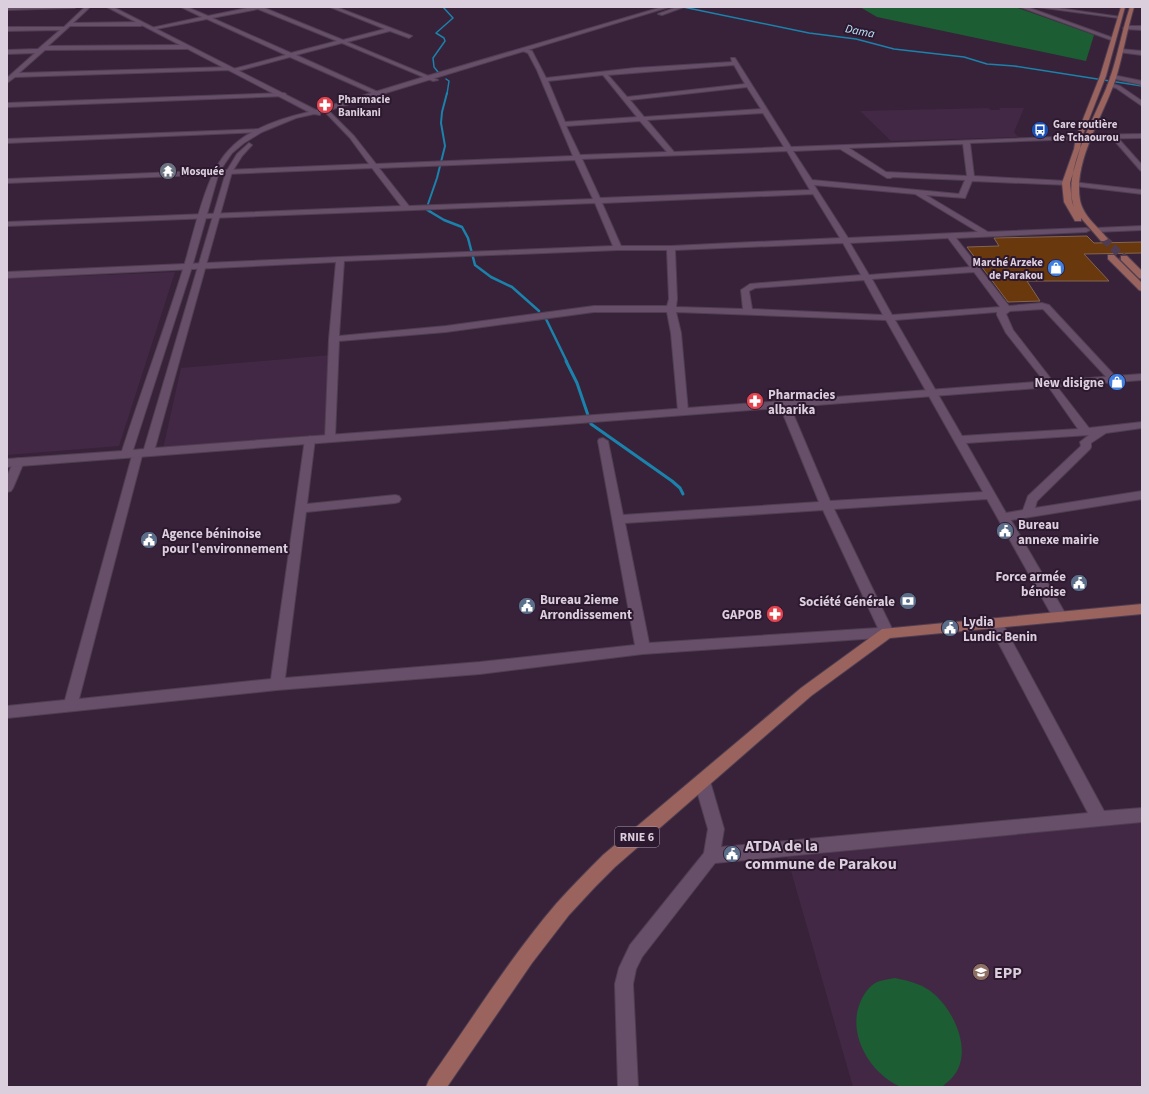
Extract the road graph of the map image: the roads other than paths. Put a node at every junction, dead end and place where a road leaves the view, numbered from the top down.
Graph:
1 (74, 7) edge
2 (88, 7) edge
3 (109, 7) edge
4 (183, 7) edge
5 (259, 7) edge
6 (332, 7) edge
7 (667, 7) edge
8 (1022, 7) edge
9 (1039, 7) edge
10 (1123, 7) edge
11 (1132, 7) edge
12 (680, 8) edge
13 (7, 9) edge
14 (1119, 17) junction
15 (208, 18) junction
16 (141, 24) junction
17 (67, 26) junction
18 (1126, 28) junction
19 (1142, 28) edge
20 (7, 29) edge
21 (153, 29) junction
22 (391, 30) junction
23 (409, 36) dead end
24 (1113, 39) junction
25 (342, 42) junction
26 (187, 47) junction
27 (41, 50) junction
28 (526, 51) junction
29 (1120, 51) junction
30 (7, 52) edge
31 (1142, 53) edge
32 (291, 55) junction
33 (232, 70) junction
34 (604, 73) junction
35 (1134, 74) dead end
36 (10, 78) edge
37 (432, 78) junction
38 (544, 80) junction
39 (1113, 81) junction
40 (1142, 83) edge
41 (748, 85) junction
42 (1133, 89) dead end
43 (376, 93) junction
44 (284, 96) junction
45 (626, 99) junction
46 (1142, 104) edge
47 (7, 105) edge
48 (327, 111) junction
49 (764, 111) junction
50 (317, 113) junction
51 (642, 119) junction
52 (562, 124) junction
53 (260, 131) junction
54 (1090, 136) junction
55 (1142, 136) edge
56 (1079, 137) junction
57 (1116, 138) junction
58 (7, 141) edge
59 (966, 141) junction
60 (842, 146) junction
61 (787, 149) junction
62 (672, 154) junction
63 (1131, 157) junction
64 (1142, 157) edge
65 (578, 158) junction
66 (375, 166) junction
67 (1142, 169) edge
68 (216, 172) junction
69 (229, 172) junction
70 (884, 174) junction
71 (971, 178) junction
72 (7, 181) edge
73 (808, 182) junction
74 (1066, 183) junction
75 (1075, 184) junction
76 (912, 191) junction
77 (814, 192) junction
78 (1142, 192) edge
79 (599, 200) junction
80 (406, 207) junction
81 (218, 215) junction
82 (204, 216) junction
83 (7, 224) edge
84 (1142, 228) edge
85 (1086, 230) junction
86 (1096, 230) junction
87 (986, 234) junction
88 (950, 235) junction
89 (1095, 239) tunnel mouth
90 (1104, 239) tunnel mouth
91 (845, 240) junction
92 (618, 248) junction
93 (671, 248) junction
94 (1111, 257) tunnel mouth
95 (1124, 258) tunnel mouth
96 (340, 259) junction
97 (188, 267) junction
98 (203, 267) junction
99 (976, 269) junction
100 (7, 275) edge
101 (1142, 276) edge
102 (866, 278) junction
103 (1142, 288) edge
104 (671, 310) junction
105 (1007, 310) junction
106 (748, 313) junction
107 (887, 317) junction
108 (334, 339) junction
109 (1142, 377) edge
110 (1113, 379) junction
111 (1051, 384) junction
112 (933, 393) junction
113 (784, 404) junction
114 (683, 411) junction
115 (1142, 425) edge
116 (1105, 430) junction
117 (1086, 432) junction
118 (330, 438) junction
119 (310, 439) junction
120 (960, 440) junction
121 (603, 441) dead end
122 (138, 453) junction
123 (19, 462) junction
124 (7, 463) edge
125 (7, 488) edge
126 (990, 495) junction
127 (1142, 495) edge
128 (395, 499) dead end
129 (826, 505) junction
130 (300, 509) junction
131 (1028, 513) junction
132 (1004, 518) junction
133 (618, 519) junction
134 (1142, 609) edge
135 (1060, 617) junction
136 (995, 623) junction
137 (887, 633) junction
138 (643, 649) junction
139 (277, 684) junction
140 (71, 704) junction
141 (7, 712) edge
142 (702, 781) junction
143 (1142, 815) edge
144 (1100, 820) junction
145 (711, 856) junction
146 (436, 1087) edge
147 (628, 1087) edge

1 - 13 street
2 - 17 street
3 - 16 street
4 - 15 street
5 - 15 street
5 - 25 street
6 - 22 street
7 - 28 street
8 - 24 street
9 - 14 street
10 - 14 main road
11 - 18 main road
12 - 28 street
14 - 24 main road
15 - 21 street
15 - 32 street
16 - 17 street
16 - 21 street
17 - 20 street
17 - 27 street
18 - 19 street
18 - 29 main road
21 - 26 street
22 - 23 street
22 - 25 street
24 - 56 main road
25 - 32 street
25 - 37 street
26 - 27 street
26 - 33 street
27 - 30 street
27 - 36 street
28 - 37 street
28 - 38 street
29 - 31 street
29 - 39 main road
32 - 33 street
32 - 43 street
33 - 36 street
33 - 44 street
34 - 38 street
34 - 41 street
34 - 45 street
35 - 39 street
37 - 43 street
37 - 48 street
38 - 52 street
39 - 40 street
39 - 42 street
39 - 46 street
39 - 54 main road
41 - 45 street
41 - 49 street
43 - 50 street
44 - 47 street
44 - 50 street
45 - 51 street
48 - 50 street
48 - 66 street
49 - 51 street
49 - 61 street
50 - 53 street
50 - 69 street
51 - 52 street
51 - 62 street
52 - 65 street
53 - 58 street
53 - 68 street
54 - 56 street
54 - 57 street
54 - 75 main road
55 - 57 street
56 - 59 street
56 - 74 main road
57 - 63 street
59 - 60 street
59 - 71 street
60 - 61 street
60 - 70 street
61 - 62 street
61 - 73 street
62 - 65 street
63 - 64 street
63 - 67 street
65 - 66 street
65 - 79 street
66 - 69 street
66 - 80 street
68 - 69 street
68 - 72 street
68 - 82 street
69 - 81 street
70 - 71 street
70 - 76 street
71 - 74 street
71 - 76 street
73 - 76 street
73 - 77 street
74 - 85 main road
75 - 78 street
75 - 86 main road
76 - 87 street
77 - 79 street
77 - 91 street
79 - 80 street
79 - 92 street
80 - 81 street
81 - 82 street
81 - 98 street
82 - 83 street
82 - 97 street
84 - 86 street
85 - 87 street
85 - 89 main road
86 - 90 main road
87 - 88 street
88 - 91 street
88 - 99 street
91 - 93 street
91 - 102 street
92 - 93 street
92 - 96 street
93 - 104 street
94 - 103 main road
95 - 101 main road
96 - 98 street
96 - 108 street
97 - 98 street
97 - 100 street
97 - 122 street
98 - 122 street
99 - 102 street
99 - 105 street
102 - 106 street
102 - 107 street
104 - 106 street
104 - 108 street
104 - 114 street
105 - 107 street
105 - 110 street
105 - 111 street
106 - 107 street
107 - 112 street
108 - 118 street
109 - 110 street
110 - 111 street
111 - 112 street
111 - 117 street
112 - 113 street
112 - 120 street
113 - 114 street
113 - 129 street
114 - 118 street
115 - 116 street
116 - 117 street
116 - 131 street
117 - 120 street
118 - 119 street
119 - 122 street
119 - 130 street
120 - 126 street
121 - 133 street
122 - 123 street
122 - 140 street
123 - 124 street
123 - 125 street
126 - 129 street
126 - 132 street
127 - 131 street
128 - 130 street
129 - 133 street
129 - 137 street
130 - 139 street
131 - 132 street
132 - 135 street
133 - 138 street
134 - 135 main road
135 - 136 main road
136 - 137 main road
136 - 144 street
137 - 138 street
137 - 142 main road, RNIE 6
138 - 139 street
139 - 140 street
140 - 141 street
142 - 145 street
142 - 146 main road, RNIE 6
143 - 144 street
144 - 145 street
145 - 147 street

